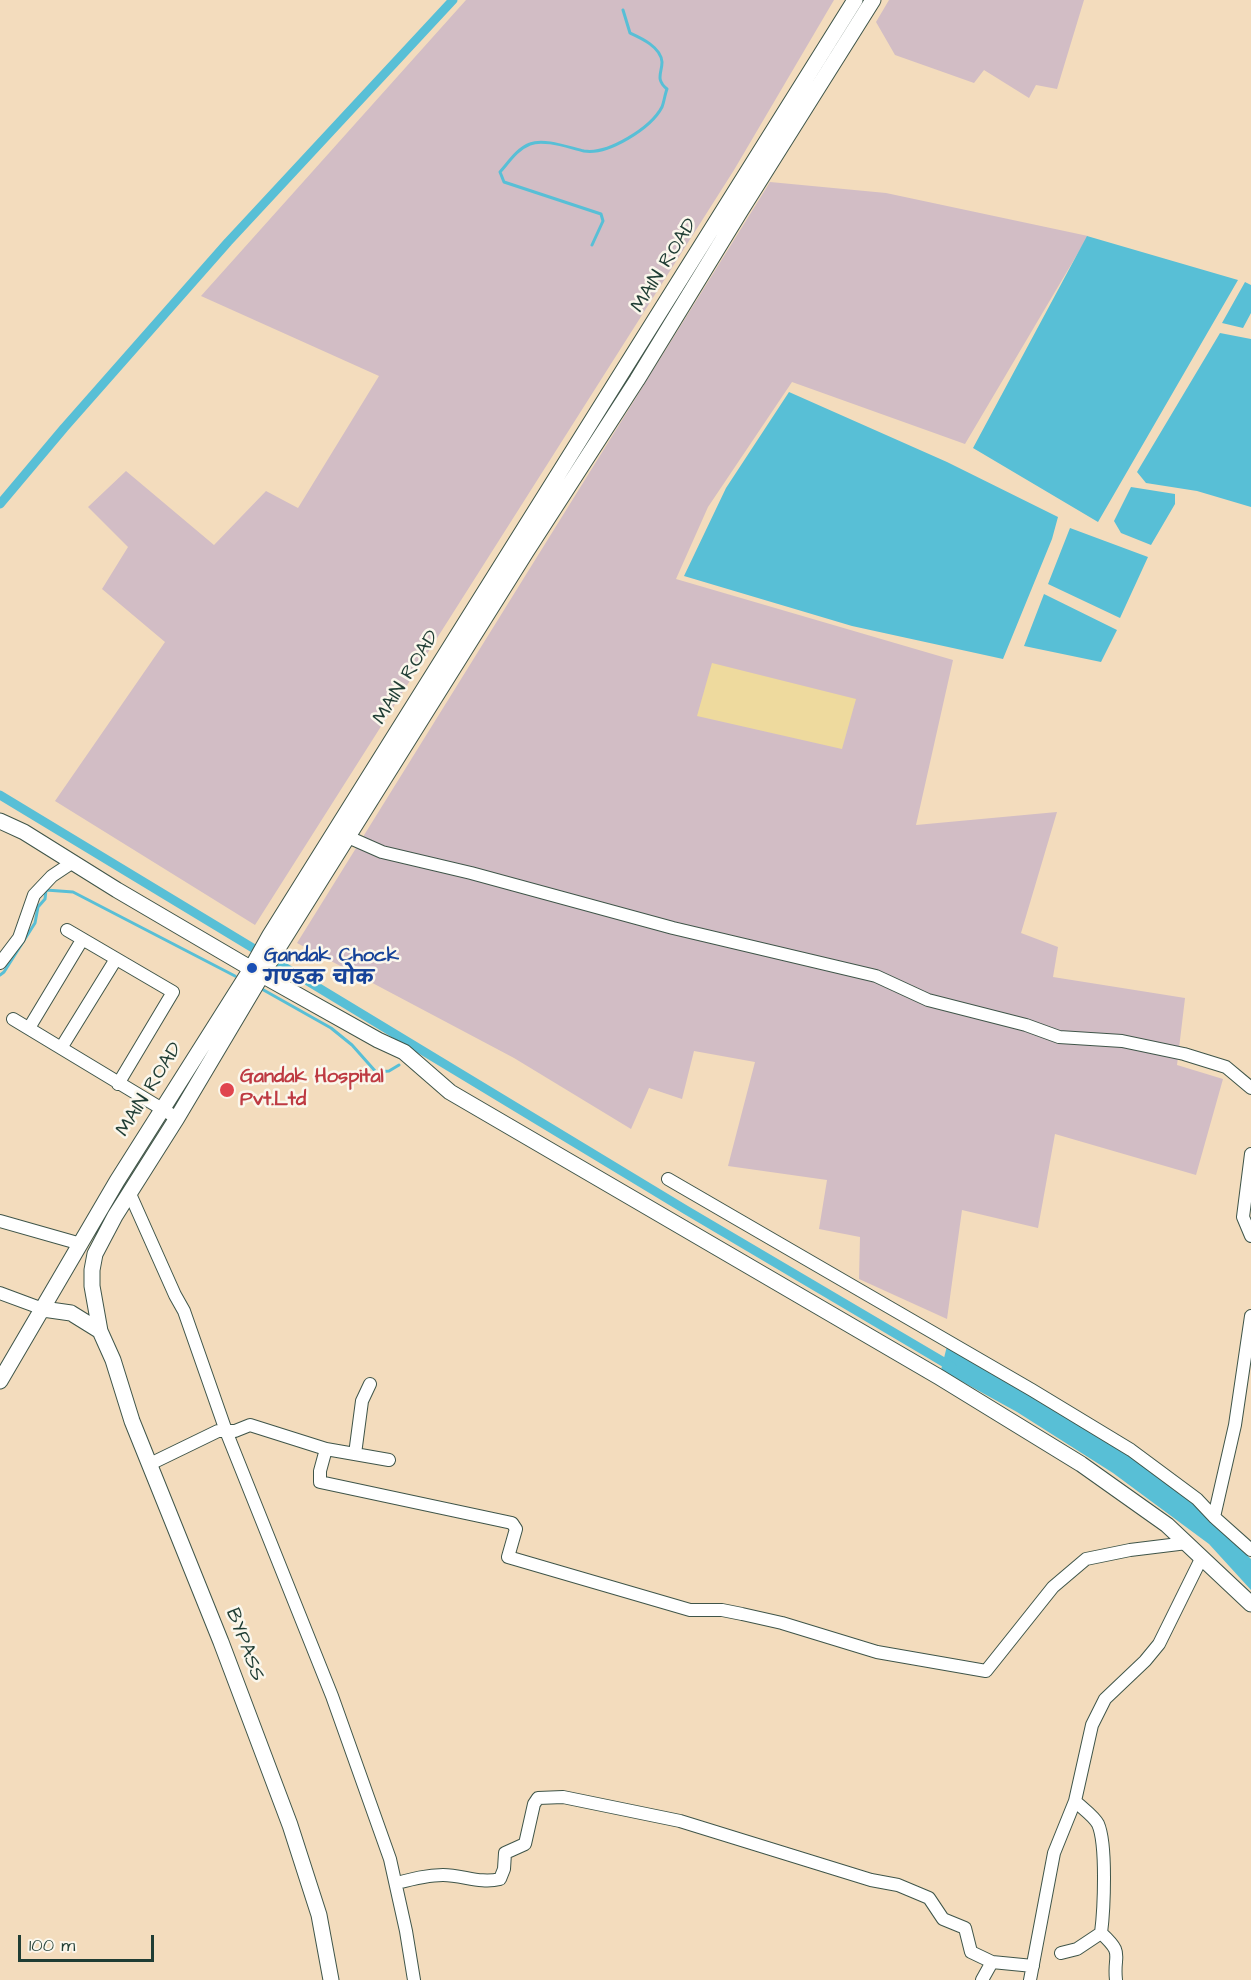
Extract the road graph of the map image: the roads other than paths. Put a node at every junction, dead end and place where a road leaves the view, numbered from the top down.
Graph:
1 (855, 0) edge
2 (873, 0) edge
3 (635, 353) junction
4 (649, 361) junction
5 (0, 821) edge
6 (348, 837) junction
7 (73, 862) junction
8 (67, 930) dead end
9 (82, 940) junction
10 (270, 949) junction
11 (116, 959) junction
12 (0, 963) edge
13 (258, 970) junction
14 (13, 1018) dead end
15 (29, 1028) junction
16 (61, 1048) junction
17 (118, 1084) junction
18 (1251, 1088) edge
19 (162, 1110) junction
20 (177, 1118) junction
21 (1251, 1154) edge
22 (668, 1179) dead end
23 (130, 1194) junction
24 (115, 1216) joint
25 (0, 1221) edge
26 (1251, 1236) edge
27 (81, 1244) junction
28 (0, 1293) edge
29 (43, 1309) junction
30 (1251, 1316) edge
31 (100, 1331) junction
32 (0, 1381) edge
33 (370, 1384) dead end
34 (226, 1431) junction
35 (326, 1449) junction
36 (355, 1454) junction
37 (389, 1460) dead end
38 (150, 1464) junction
39 (1214, 1517) junction
40 (1187, 1543) junction
41 (1251, 1550) edge
42 (1202, 1557) junction
43 (1251, 1604) edge
44 (1075, 1801) junction
45 (397, 1883) junction
46 (1101, 1933) junction
47 (1061, 1953) dead end
48 (992, 1962) junction
49 (1033, 1966) junction
50 (331, 1980) edge
51 (414, 1980) edge
52 (982, 1980) edge
53 (1030, 1980) edge
54 (1116, 1980) edge

1 - 3 main road, MAIN ROAD
2 - 4 main road, MAIN ROAD
3 - 4 main road
3 - 10 main road, MAIN ROAD
4 - 6 main road, MAIN ROAD
5 - 7 main road
6 - 10 main road, MAIN ROAD
6 - 18 street
7 - 12 street
7 - 13 main road
8 - 9 street
9 - 11 street
9 - 15 street
10 - 13 main road, MAIN ROAD
11 - 16 street
11 - 17 street
13 - 19 main road, MAIN ROAD
13 - 20 main road, MAIN ROAD
13 - 40 main road
14 - 15 street
15 - 16 street
16 - 17 street
17 - 19 street
19 - 20 street
19 - 27 main road, MAIN ROAD
20 - 23 main road, MAIN ROAD
21 - 26 street
22 - 39 street
23 - 24 main road, MAIN ROAD
23 - 34 street
24 - 31 main road, BYPASS
25 - 27 street
27 - 29 main road, MAIN ROAD
28 - 29 street
29 - 31 main road
29 - 32 main road, MAIN ROAD
30 - 39 street
31 - 38 main road, BYPASS
33 - 36 street
34 - 35 street
34 - 38 street
34 - 45 street
35 - 36 street
35 - 40 street
36 - 37 street
38 - 50 main road, BYPASS
39 - 41 street
40 - 42 main road
42 - 43 main road
42 - 44 street
44 - 46 street
44 - 49 street
45 - 48 street
45 - 51 street
46 - 47 street
46 - 54 street
48 - 49 street
48 - 52 street
49 - 53 street

